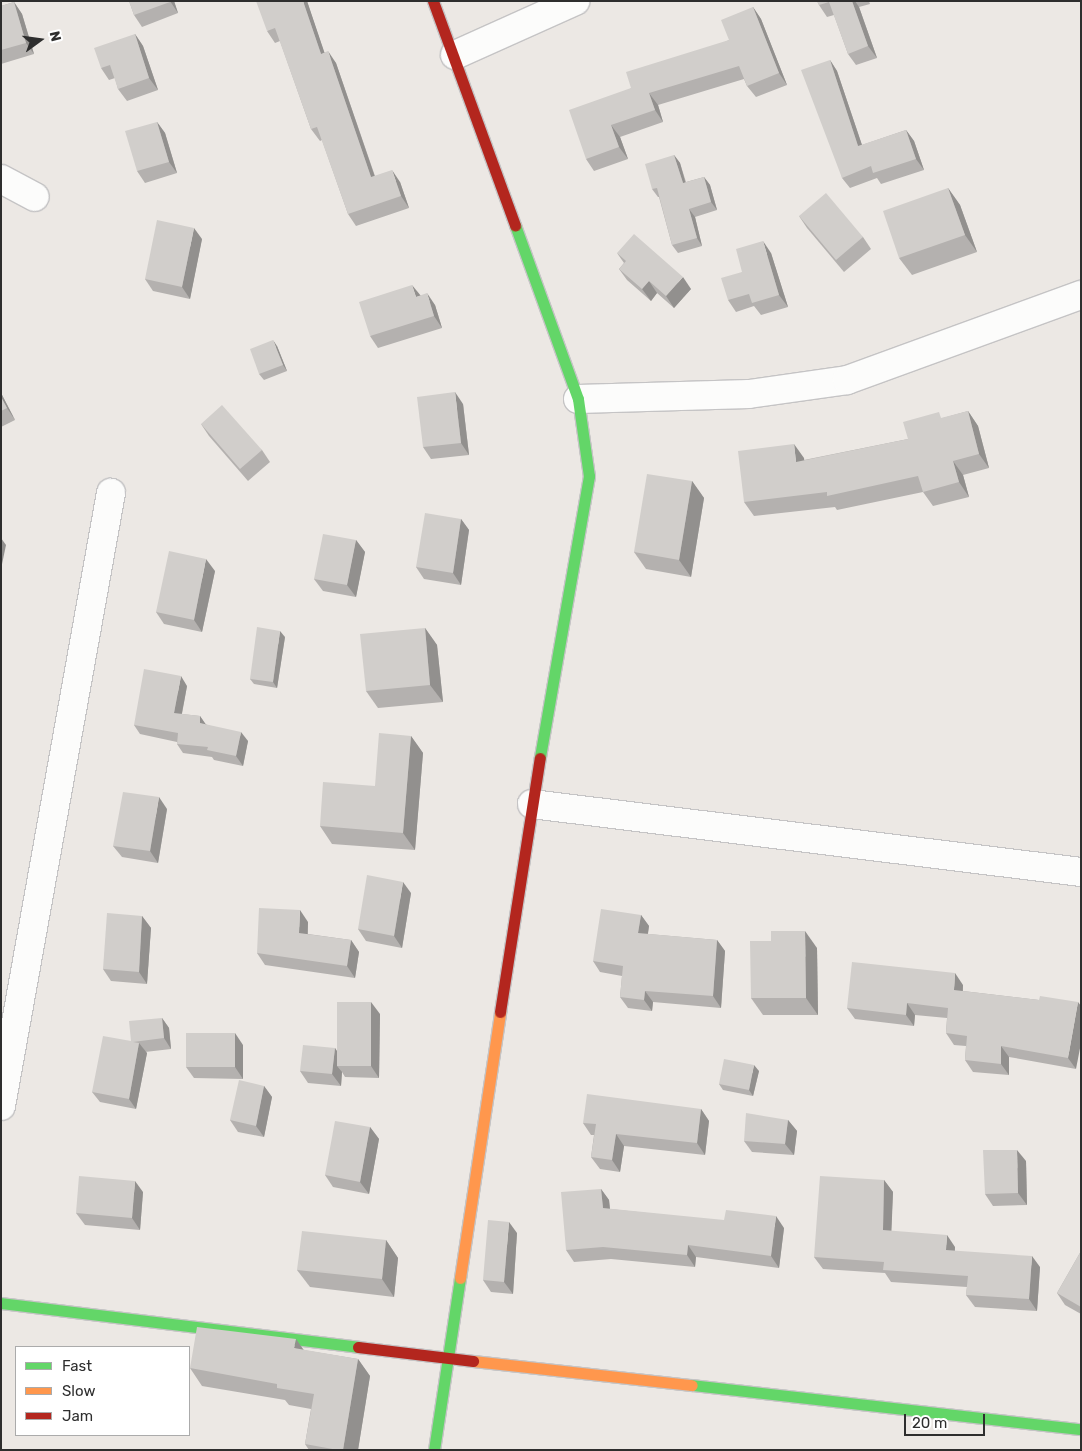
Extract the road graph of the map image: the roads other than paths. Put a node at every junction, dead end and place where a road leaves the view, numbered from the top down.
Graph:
1 (433, 1) edge
2 (575, 1) edge
3 (455, 55) junction
4 (1, 179) edge
5 (35, 197) dead end
6 (1081, 295) edge
7 (578, 399) junction
8 (111, 493) dead end
9 (532, 804) junction
10 (1081, 872) edge
11 (1, 1106) edge
12 (1, 1303) edge
13 (450, 1358) junction
14 (1081, 1429) edge
15 (434, 1450) edge

1 - 3 street
2 - 3 street
3 - 7 street
4 - 5 street
6 - 7 street
7 - 9 street
8 - 11 street
9 - 10 street
9 - 13 street
12 - 13 street
13 - 14 street
13 - 15 street

